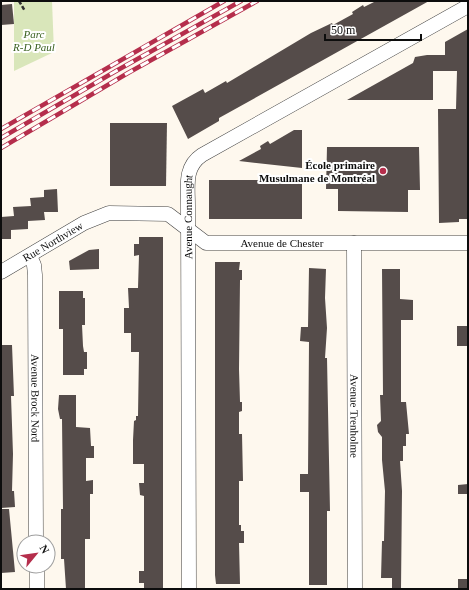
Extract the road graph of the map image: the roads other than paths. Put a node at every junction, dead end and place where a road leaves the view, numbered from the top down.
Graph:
1 (468, 6) edge
2 (104, 214) joint
3 (188, 229) junction
4 (468, 243) edge
5 (354, 244) junction
6 (30, 256) junction
7 (1, 272) edge
8 (36, 534) edge
9 (37, 574) edge
10 (37, 589) edge
11 (189, 589) edge
12 (355, 589) edge

1 - 3 street, Avenue Connaught
2 - 3 street, Avenue de Chester
2 - 6 street, Rue Northview
3 - 5 street, Avenue de Chester
3 - 11 street, Avenue Connaught
4 - 5 street, Avenue de Chester
5 - 12 street, Avenue Trenholme
6 - 7 street, Rue Northview
6 - 8 street, Avenue Brock Nord
9 - 10 street

